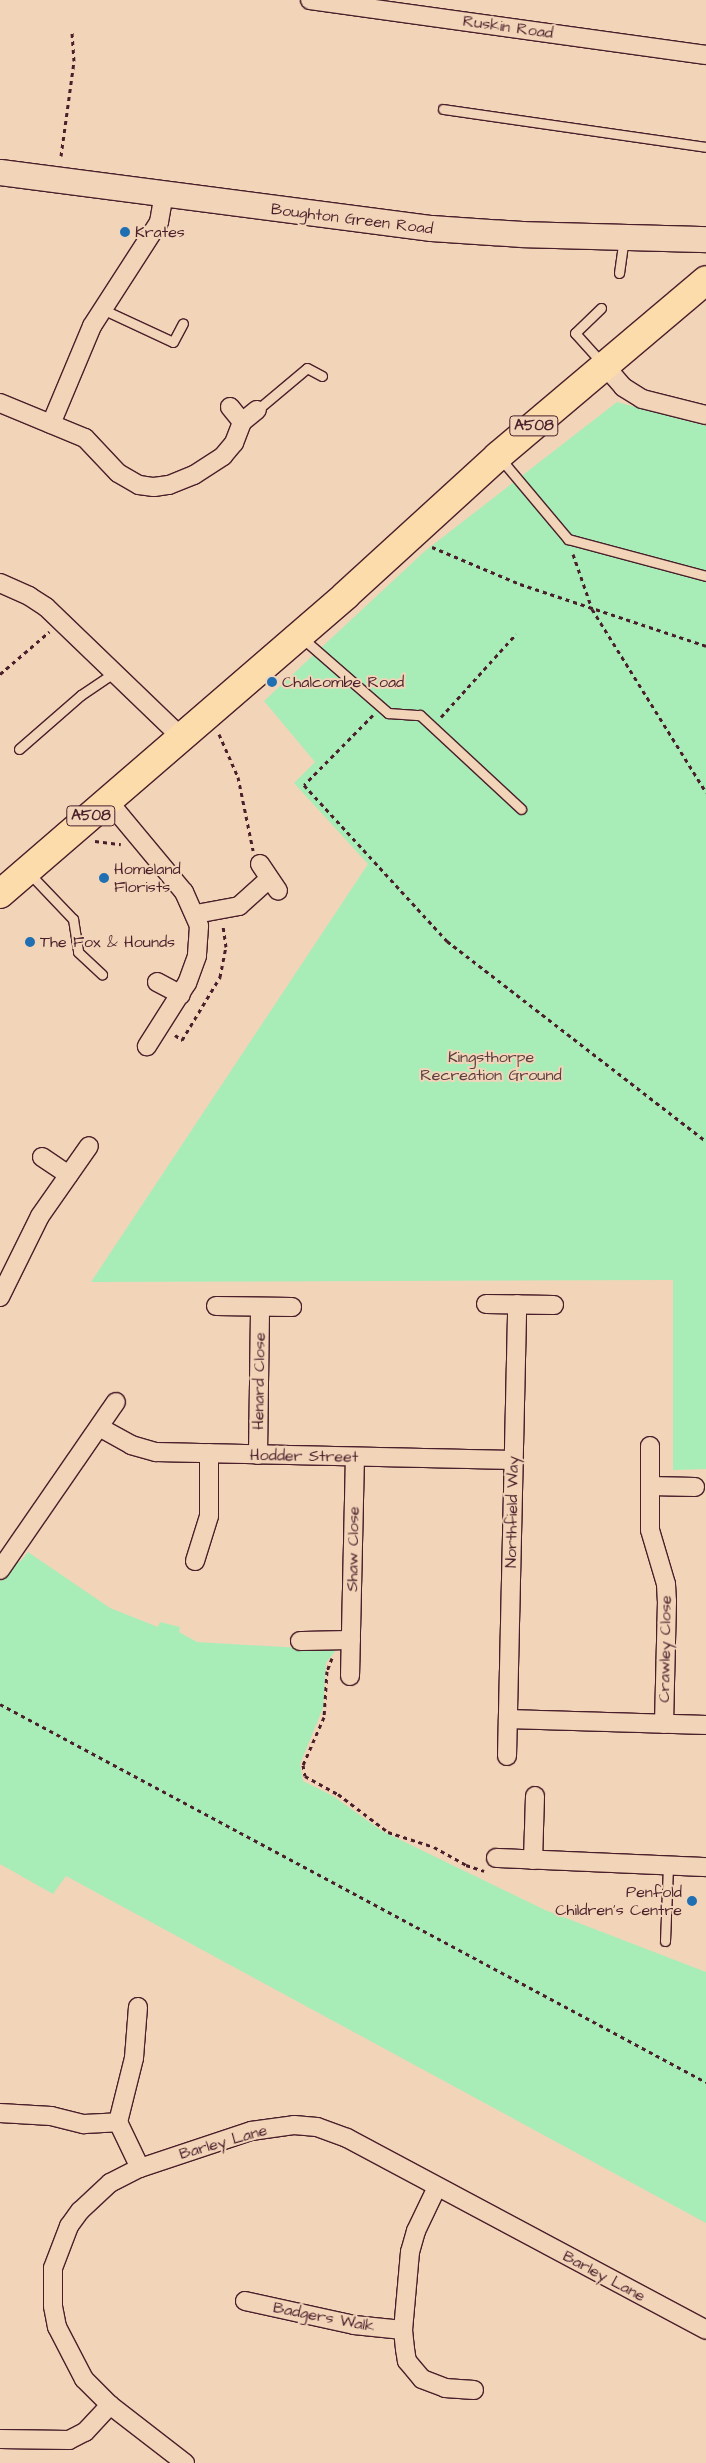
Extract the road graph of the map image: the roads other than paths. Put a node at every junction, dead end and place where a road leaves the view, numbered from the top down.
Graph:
1 (310, 0) edge
2 (706, 55) edge
3 (443, 110) dead end
4 (706, 147) edge
5 (0, 172) edge
6 (164, 194) junction
7 (624, 238) junction
8 (706, 239) edge
9 (619, 274) dead end
10 (706, 280) edge
11 (601, 308) dead end
12 (102, 309) junction
13 (183, 323) dead end
14 (605, 366) junction
15 (322, 376) dead end
16 (0, 403) edge
17 (230, 407) dead end
18 (257, 410) joint
19 (706, 415) edge
20 (242, 422) junction
21 (51, 424) junction
22 (498, 456) junction
23 (706, 576) edge
24 (0, 583) edge
25 (299, 635) junction
26 (114, 673) junction
27 (183, 739) junction
28 (20, 749) dead end
29 (108, 802) junction
30 (521, 809) dead end
31 (27, 871) junction
32 (269, 878) road end
33 (0, 894) edge
34 (196, 914) junction
35 (102, 974) dead end
36 (157, 982) dead end
37 (181, 995) junction
38 (147, 1046) dead end
39 (89, 1146) dead end
40 (42, 1157) dead end
41 (69, 1175) junction
42 (0, 1297) edge
43 (486, 1304) dead end
44 (517, 1304) junction
45 (554, 1305) dead end
46 (216, 1306) dead end
47 (260, 1307) junction
48 (292, 1307) dead end
49 (116, 1402) dead end
50 (99, 1427) junction
51 (650, 1446) dead end
52 (209, 1453) junction
53 (258, 1455) junction
54 (355, 1457) junction
55 (514, 1460) junction
56 (650, 1486) junction
57 (695, 1487) dead end
58 (195, 1562) dead end
59 (0, 1570) edge
60 (351, 1640) junction
61 (300, 1641) dead end
62 (350, 1676) dead end
63 (508, 1719) junction
64 (664, 1724) junction
65 (706, 1726) edge
66 (507, 1756) dead end
67 (535, 1796) dead end
68 (496, 1858) road end
69 (532, 1860) junction
70 (668, 1865) junction
71 (706, 1867) edge
72 (665, 1941) dead end
73 (138, 2007) dead end
74 (0, 2113) edge
75 (118, 2122) junction
76 (140, 2168) junction
77 (438, 2187) junction
78 (246, 2301) dead end
79 (403, 2330) junction
80 (706, 2330) edge
81 (474, 2390) dead end
82 (110, 2405) junction
83 (0, 2439) edge
84 (186, 2463) edge

1 - 2 street, Ruskin Road
3 - 4 lane
5 - 6 street, Boughton Green Road
6 - 7 street, Boughton Green Road
6 - 12 street
7 - 8 street, Boughton Green Road
7 - 9 lane
10 - 14 highway, A508
11 - 14 lane
12 - 13 lane
12 - 21 street
14 - 19 street
14 - 22 highway, A508
15 - 18 lane
16 - 21 street
17 - 20 street
18 - 20 street
20 - 21 street
22 - 23 lane
22 - 25 highway, A508
24 - 26 street
25 - 27 highway, A508
25 - 30 lane
26 - 27 street
26 - 28 lane
27 - 29 highway, A508
29 - 31 highway, A508
29 - 34 street
31 - 33 highway, A508
31 - 35 lane
32 - 34 street
34 - 37 street
36 - 37 street
37 - 38 street
39 - 41 street
40 - 41 street
41 - 42 street
43 - 44 street
44 - 45 street
44 - 55 street, Northfield Way
46 - 47 street
47 - 48 street
47 - 53 street, Henard Close
49 - 50 street
50 - 52 street, Hodder Street
50 - 59 street
51 - 56 street, Crawley Close
52 - 53 street, Hodder Street
52 - 58 street
53 - 54 street, Hodder Street
54 - 55 street, Hodder Street
54 - 60 street, Shaw Close
55 - 63 street, Northfield Way
56 - 57 street
56 - 64 street, Crawley Close
60 - 61 street
60 - 62 street, Shaw Close
63 - 64 street
63 - 66 street, Northfield Way
64 - 65 street
67 - 69 street
68 - 69 street
69 - 70 street
70 - 71 street
70 - 72 lane
73 - 75 street
74 - 75 street
75 - 76 street
76 - 77 street, Barley Lane
76 - 82 street, Barley Lane
77 - 79 street
77 - 80 street, Barley Lane
78 - 79 street, Badgers Walk
79 - 81 street
82 - 83 street
82 - 84 street, Barley Lane

